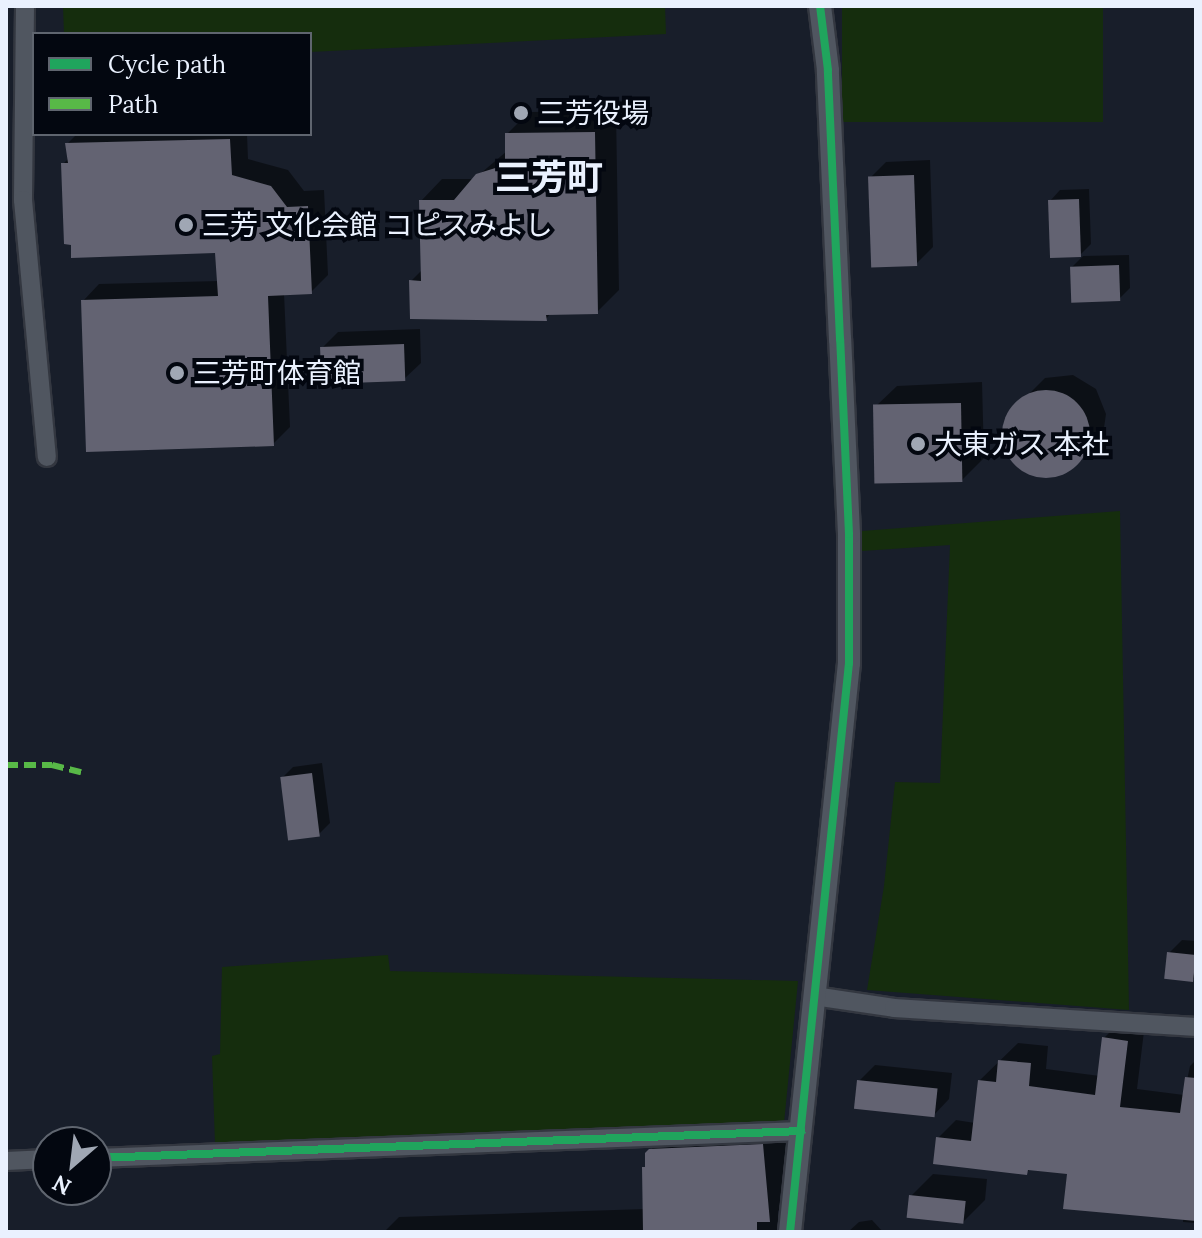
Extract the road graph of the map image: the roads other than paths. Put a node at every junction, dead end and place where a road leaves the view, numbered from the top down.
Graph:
1 (820, 6) edge
2 (25, 10) edge
3 (6, 15) edge
4 (47, 457) dead end
5 (814, 996) junction
6 (1196, 1027) edge
7 (801, 1131) junction
8 (112, 1157) edge
9 (32, 1160) edge
10 (6, 1161) edge
11 (790, 1232) edge

1 - 5 street
2 - 3 street
2 - 4 street
5 - 6 street
5 - 7 street
7 - 8 street
7 - 11 street
9 - 10 street

